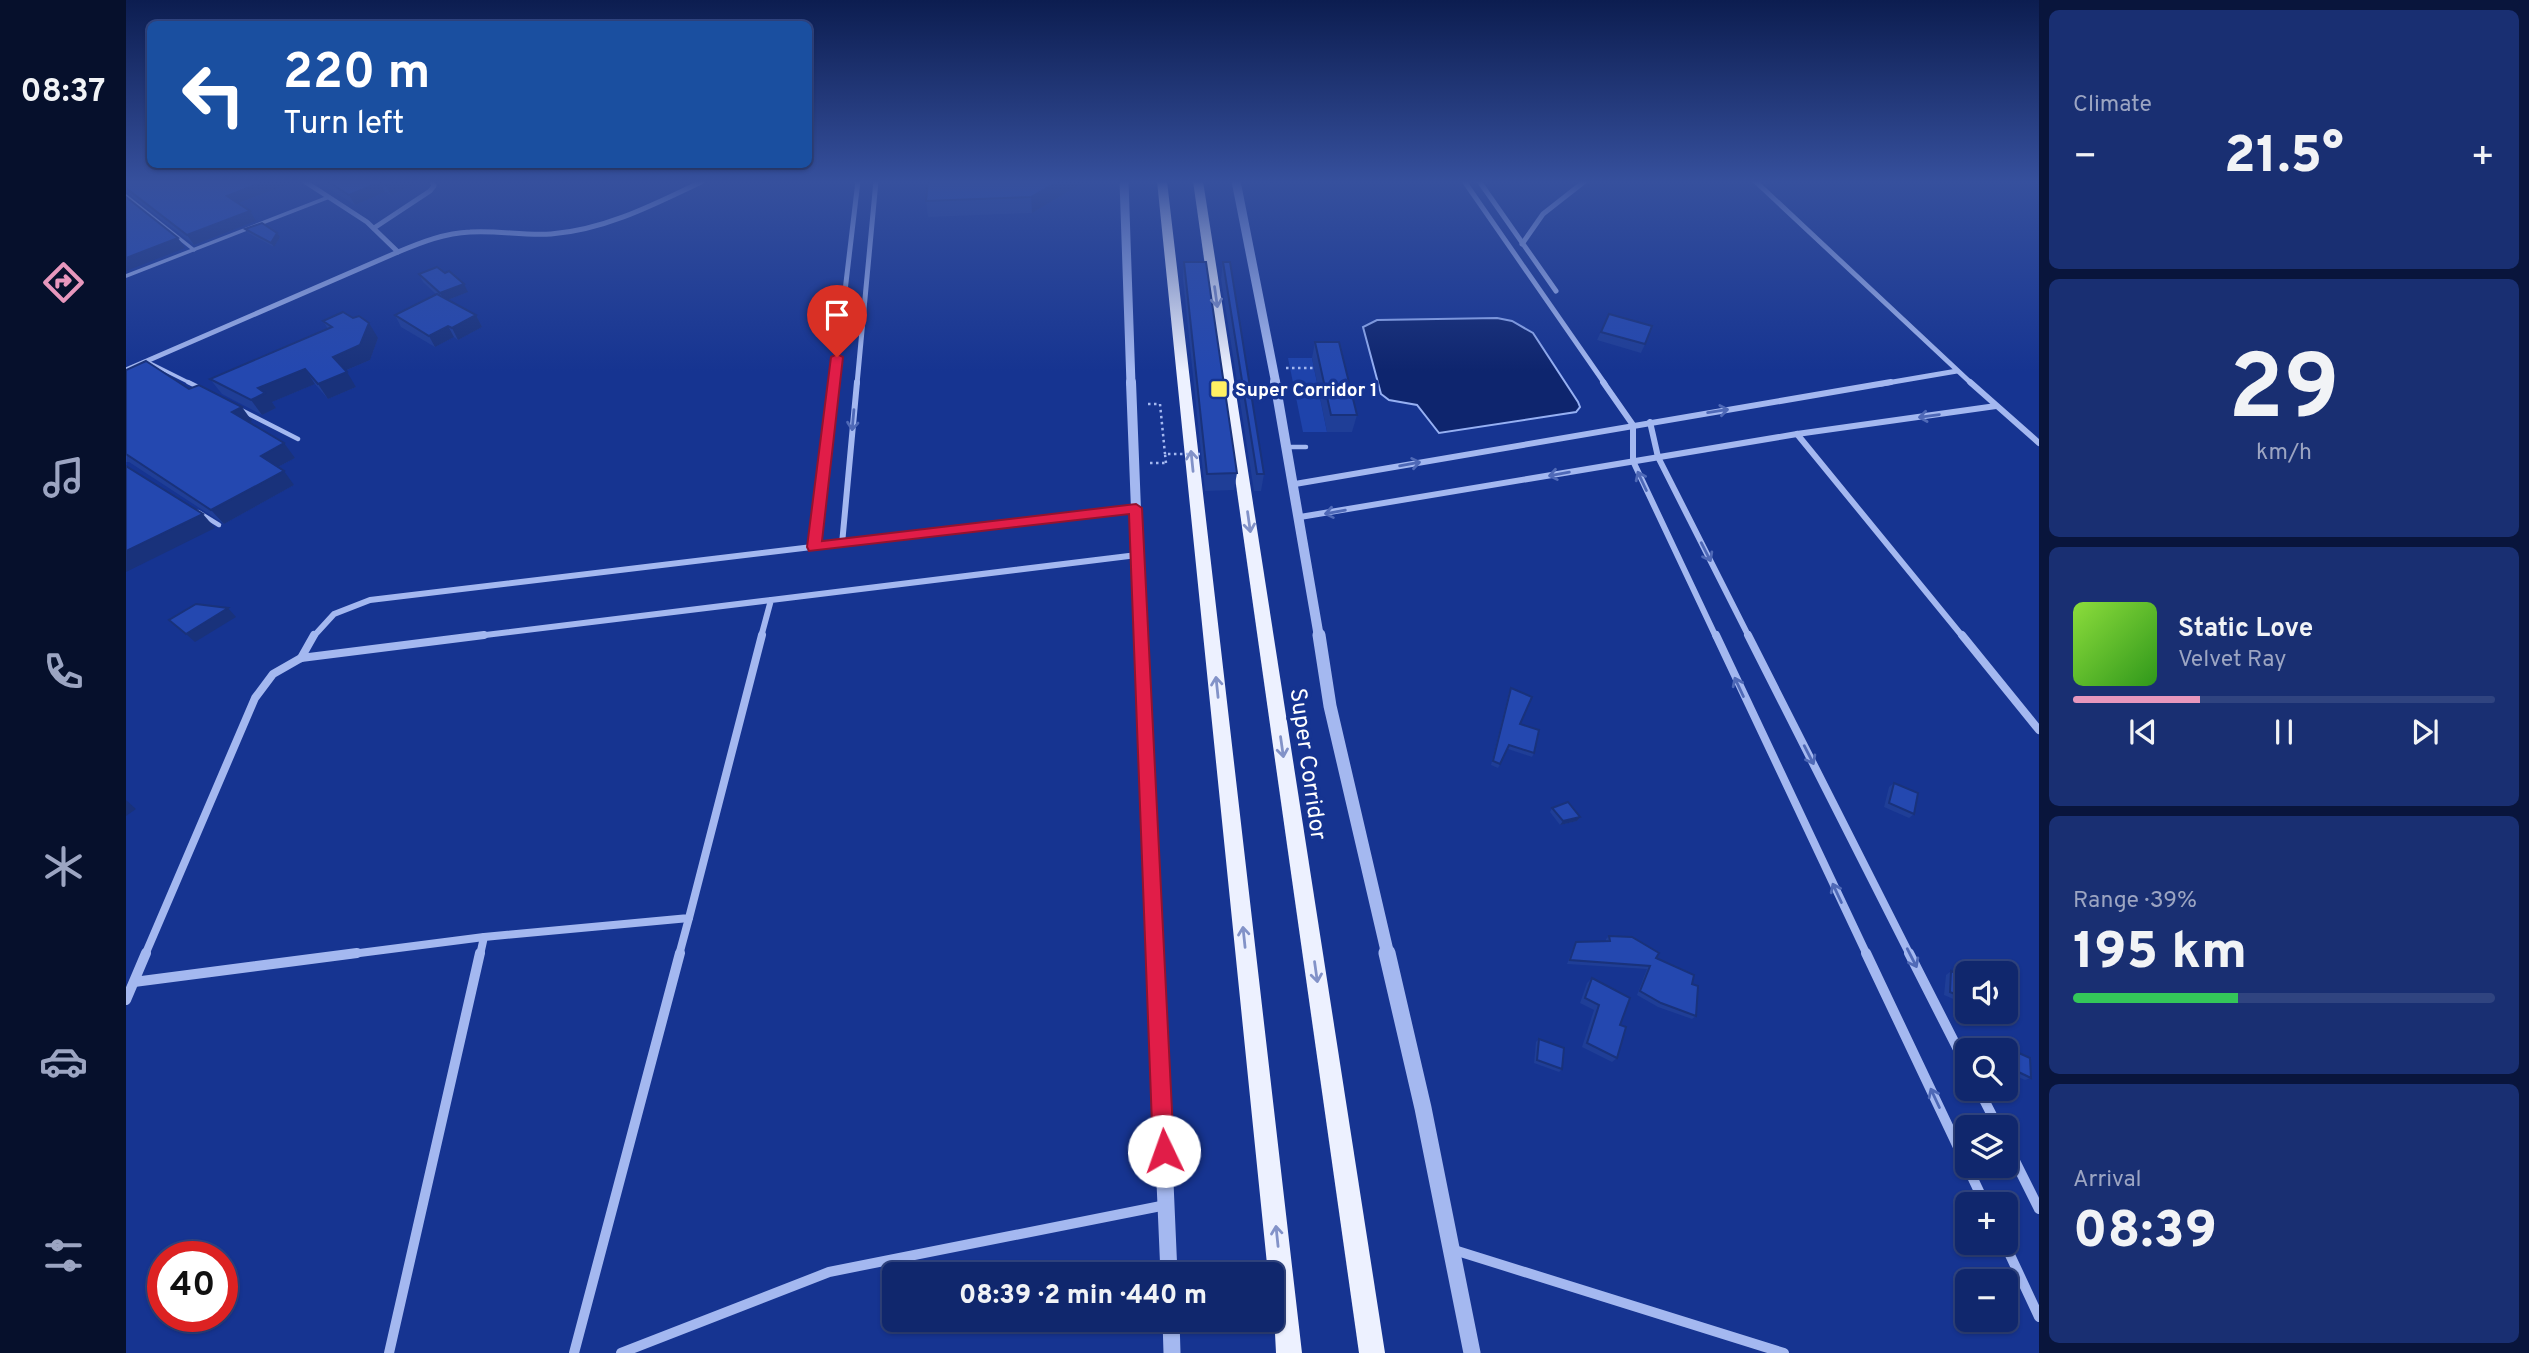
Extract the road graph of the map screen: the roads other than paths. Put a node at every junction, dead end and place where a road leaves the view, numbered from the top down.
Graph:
1 (186, 244) edge
2 (209, 244) edge
3 (391, 244) edge
4 (416, 244) edge
5 (850, 244) edge
6 (870, 244) edge
7 (1127, 244) edge
8 (1170, 244) edge
9 (1207, 244) edge
10 (1248, 244) edge
11 (1508, 244) edge
12 (1522, 244) edge
13 (1822, 244) edge
14 (194, 250) junction
15 (398, 251) junction
16 (126, 276) edge
17 (1556, 292) dead end
18 (148, 362) junction
19 (126, 370) edge
20 (1957, 371) junction
21 (206, 391) edge
22 (1996, 406) junction
23 (240, 409) edge
24 (1650, 422) junction
25 (1633, 425) junction
26 (1797, 434) junction
27 (298, 439) dead end
28 (2039, 443) edge
29 (1288, 447) junction
30 (1306, 447) dead end
31 (1658, 457) junction
32 (1633, 461) junction
33 (1295, 484) junction
34 (1136, 508) junction
35 (195, 510) edge
36 (1300, 517) junction
37 (219, 525) edge
38 (842, 544) junction
39 (814, 547) junction
40 (1137, 555) junction
41 (771, 600) junction
42 (300, 658) junction
43 (2039, 730) edge
44 (689, 918) junction
45 (484, 937) junction
46 (134, 982) junction
47 (126, 1000) edge
48 (1955, 1042) edge
49 (2018, 1167) edge
50 (1979, 1192) edge
51 (1166, 1205) junction
52 (2039, 1209) edge
53 (1451, 1249) junction
54 (2010, 1255) edge
55 (1168, 1262) edge
56 (2039, 1317) edge
57 (1171, 1332) edge
58 (390, 1353) edge
59 (573, 1353) edge
60 (621, 1353) edge
61 (1172, 1353) edge
62 (1289, 1353) edge
63 (1372, 1353) edge
64 (1472, 1353) edge
65 (1784, 1353) edge

1 - 14 lane
2 - 14 lane
3 - 15 street
4 - 15 street
5 - 39 street
6 -> 38 street
7 - 34 street
62 -> 8 main road
9 -> 63 main road, Super Corridor
10 - 29 street
11 - 25 street
12 - 17 street
13 - 20 street
14 - 16 lane
15 - 18 street
18 - 19 street
18 - 21 lane
20 - 22 street
24 -> 20 street
22 -> 26 street
22 - 28 street
23 - 27 lane
24 - 25 street
24 - 31 street
25 - 32 street
33 -> 25 street
26 - 31 street
26 - 43 street
29 - 30 lane
29 - 33 street
31 - 32 street
31 -> 48 street
32 -> 36 street
50 -> 32 street
33 - 36 street
34 - 38 street
34 - 40 street
35 - 37 lane
36 - 53 street
38 - 39 street
39 - 42 street
40 - 41 street
40 - 51 street
41 - 42 street
41 - 44 street
42 - 46 street
44 - 45 street
44 - 59 street
45 - 46 street
45 - 58 street
46 - 47 street
49 - 52 street
51 - 55 street
51 - 60 street
53 - 64 street
53 - 65 street
54 - 56 street
57 - 61 street

